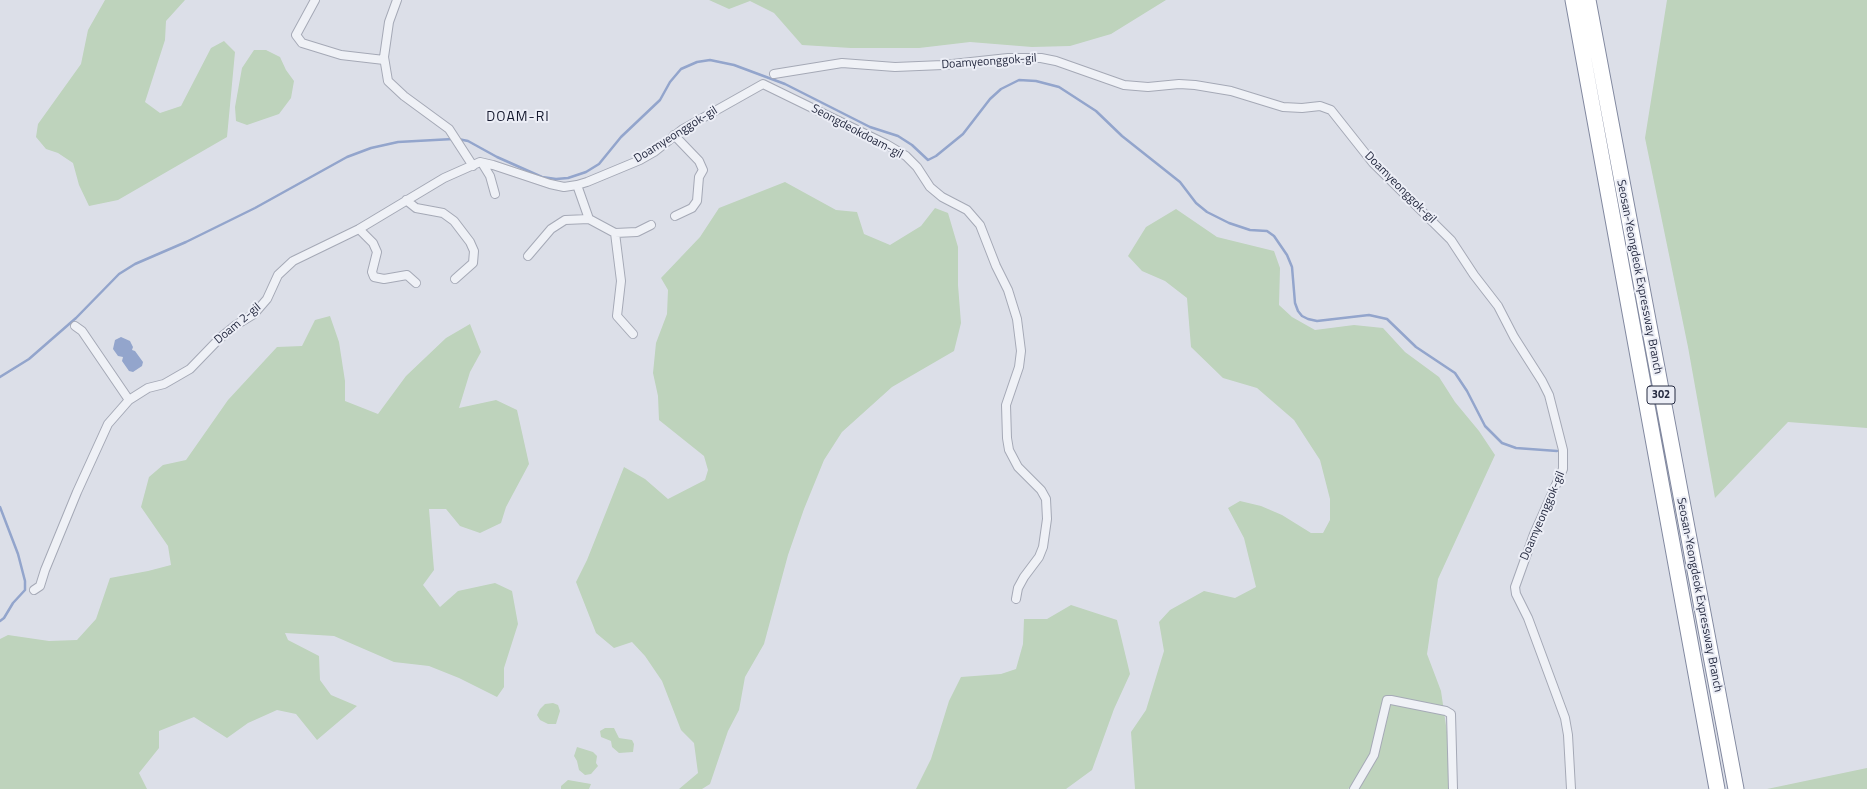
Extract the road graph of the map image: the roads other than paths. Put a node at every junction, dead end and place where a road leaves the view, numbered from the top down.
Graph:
1 (315, 0) edge
2 (397, 0) edge
3 (1573, 0) edge
4 (1588, 0) edge
5 (384, 60) junction
6 (774, 74) dead end
7 (763, 84) joint
8 (674, 135) junction
9 (482, 164) junction
10 (473, 166) junction
11 (577, 185) junction
12 (495, 194) dead end
13 (406, 200) junction
14 (675, 216) dead end
15 (589, 219) junction
16 (651, 225) dead end
17 (359, 229) junction
18 (615, 233) junction
19 (528, 256) dead end
20 (455, 279) dead end
21 (416, 283) dead end
22 (75, 326) dead end
23 (633, 334) dead end
24 (129, 400) junction
25 (34, 590) dead end
26 (1016, 598) dead end
27 (1354, 789) edge
28 (1453, 789) edge
29 (1571, 789) edge
30 (1718, 789) edge
31 (1736, 789) edge

1 - 5 street
2 - 5 street
3 - 30 highway, Seosan-Yeongdeok Expressway Branch / 302
4 - 31 highway, Seosan-Yeongdeok Expressway Branch / 302
5 - 10 street
6 - 29 street, Doamyeonggok-gil
7 - 8 street, Doamyeonggok-gil
7 - 26 street, Seongdeokdoam-gil
8 - 11 street, Doamyeonggok-gil
8 - 14 street
9 - 10 street, Doamyeonggok-gil
9 - 11 street, Doamyeonggok-gil
9 - 12 street
10 - 13 street, Doam 2-gil
11 - 15 street
13 - 17 street, Doam 2-gil
13 - 20 street
15 - 18 street
15 - 19 street
16 - 18 street
17 - 21 street
17 - 24 street, Doam 2-gil
18 - 23 street
22 - 24 street
24 - 25 street, Doam 2-gil
27 - 28 street

